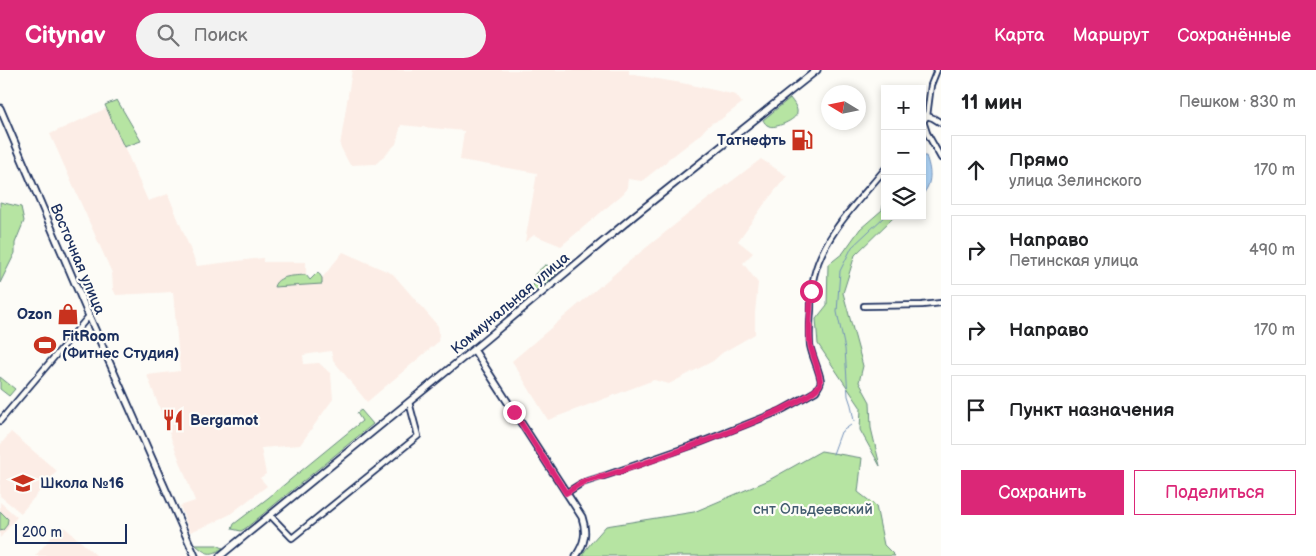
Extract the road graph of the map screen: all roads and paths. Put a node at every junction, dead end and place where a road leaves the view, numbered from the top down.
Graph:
1 (817, 70) edge
2 (937, 70) edge
3 (0, 108) edge
4 (927, 116) joint
5 (941, 123) edge
6 (926, 130) edge
7 (941, 158) edge
8 (881, 174) edge
9 (941, 303) edge
10 (864, 306) dead end
11 (89, 316) junction
12 (474, 350) junction
13 (409, 402) junction
14 (0, 421) edge
15 (566, 493) junction
16 (270, 515) junction
17 (196, 556) edge
18 (220, 556) edge
19 (576, 556) edge

1 - 12 main road, Коммунальная улица
2 - 4 street
3 - 11 main road, Восточная улица
4 - 5 street
6 - 7 street
8 - 15 street
9 - 10 street
11 - 14 street
11 - 17 main road, Восточная улица
12 - 13 main road, Коммунальная улица
12 - 15 main road
13 - 16 main road, Коммунальная улица
13 - 16 street
15 - 19 main road
16 - 18 main road, Коммунальная улица

